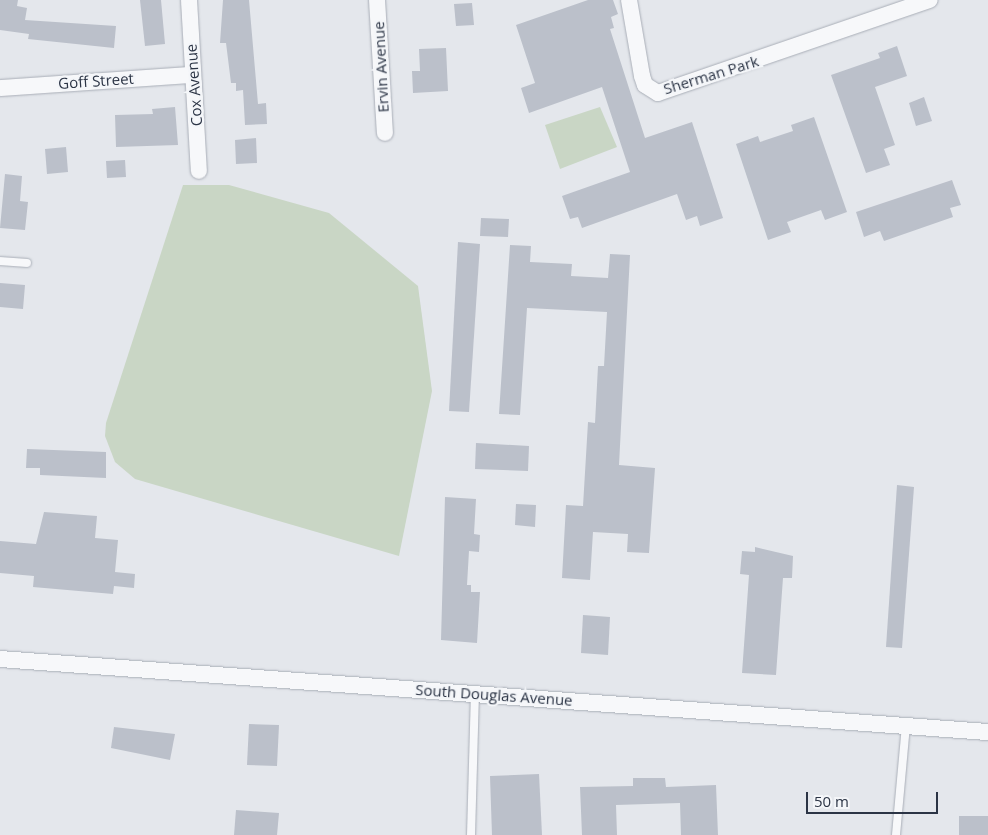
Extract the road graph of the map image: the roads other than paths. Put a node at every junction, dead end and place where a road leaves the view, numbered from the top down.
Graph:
1 (188, 0) edge
2 (377, 0) edge
3 (629, 0) edge
4 (930, 0) edge
5 (193, 75) junction
6 (0, 88) edge
7 (385, 134) dead end
8 (200, 171) dead end
9 (0, 260) edge
10 (27, 263) dead end
11 (0, 660) edge
12 (475, 693) junction
13 (906, 724) junction
14 (988, 732) edge
15 (471, 835) edge
16 (896, 835) edge

1 - 5 street, Cox Avenue
2 - 7 street, Ervin Avenue
3 - 4 street, Sherman Park
5 - 6 street, Goff Street
5 - 8 street, Cox Avenue
9 - 10 lane
11 - 12 street, South Douglas Avenue
12 - 13 street, South Douglas Avenue
12 - 15 lane
13 - 14 street, South Douglas Avenue
13 - 16 lane

